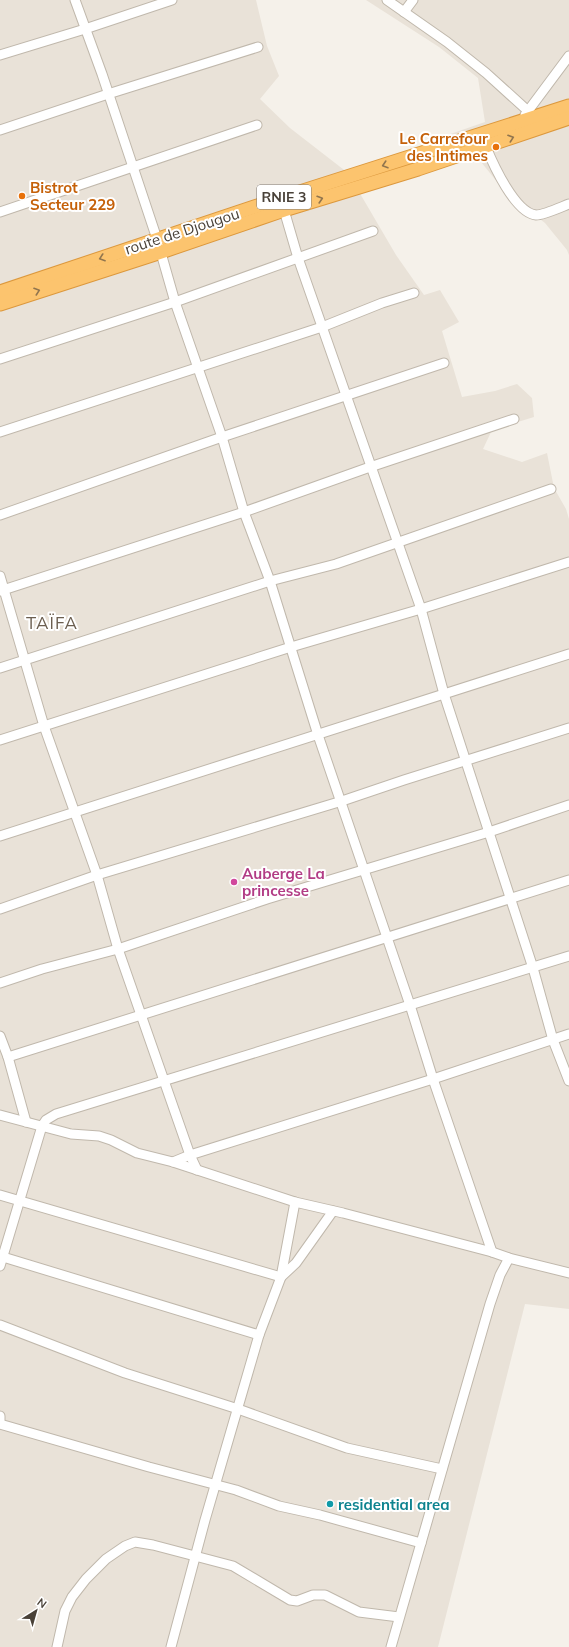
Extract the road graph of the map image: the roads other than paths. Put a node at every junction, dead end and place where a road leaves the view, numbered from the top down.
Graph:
1 (75, 0) edge
2 (172, 0) edge
3 (387, 0) edge
4 (412, 0) edge
5 (404, 12) junction
6 (85, 29) junction
7 (258, 47) dead end
8 (0, 55) edge
9 (569, 56) edge
10 (108, 94) junction
11 (569, 106) edge
12 (524, 116) junction
13 (569, 118) edge
14 (257, 125) dead end
15 (0, 130) edge
16 (486, 146) junction
17 (132, 166) junction
18 (569, 204) edge
19 (284, 210) junction
20 (0, 212) edge
21 (374, 231) dead end
22 (159, 246) junction
23 (298, 258) junction
24 (0, 292) edge
25 (414, 293) dead end
26 (175, 302) junction
27 (0, 304) edge
28 (322, 327) junction
29 (0, 359) edge
30 (444, 362) dead end
31 (198, 368) junction
32 (345, 396) junction
33 (514, 419) dead end
34 (0, 432) edge
35 (222, 437) junction
36 (370, 467) junction
37 (551, 489) dead end
38 (244, 512) junction
39 (0, 516) edge
40 (397, 542) junction
41 (569, 562) edge
42 (0, 576) edge
43 (270, 581) junction
44 (2, 590) edge
45 (421, 609) junction
46 (291, 647) junction
47 (569, 654) edge
48 (24, 660) junction
49 (0, 668) edge
50 (444, 694) junction
51 (44, 726) junction
52 (569, 728) edge
53 (318, 735) junction
54 (0, 740) edge
55 (466, 761) junction
56 (342, 801) junction
57 (569, 806) edge
58 (74, 813) junction
59 (489, 832) junction
60 (0, 836) edge
61 (364, 869) junction
62 (97, 875) junction
63 (569, 880) edge
64 (510, 899) junction
65 (0, 909) edge
66 (388, 938) junction
67 (118, 949) junction
68 (569, 956) edge
69 (533, 968) junction
70 (0, 983) edge
71 (410, 1005) junction
72 (142, 1014) junction
73 (569, 1034) edge
74 (0, 1036) edge
75 (553, 1040) junction
76 (8, 1057) junction
77 (433, 1079) junction
78 (165, 1081) junction
79 (569, 1081) edge
80 (0, 1115) edge
81 (26, 1122) junction
82 (42, 1126) junction
83 (190, 1155) junction
84 (173, 1162) junction
85 (197, 1170) junction
86 (0, 1195) edge
87 (20, 1201) junction
88 (295, 1202) junction
89 (333, 1211) junction
90 (492, 1252) junction
91 (509, 1258) junction
92 (2, 1262) edge
93 (569, 1273) edge
94 (281, 1277) junction
95 (0, 1325) edge
96 (259, 1335) junction
97 (238, 1409) junction
98 (0, 1416) edge
99 (442, 1469) junction
100 (217, 1485) junction
101 (421, 1543) junction
102 (196, 1556) junction
103 (399, 1617) junction
104 (57, 1647) edge
105 (171, 1647) edge
106 (391, 1647) edge

1 - 6 street
2 - 6 street
3 - 5 street
4 - 5 street
5 - 12 street
6 - 8 street
6 - 10 street
7 - 10 street
9 - 12 street
10 - 15 street
10 - 17 street
11 - 12 highway, route de Djougou / RNIE 3
12 -> 22 highway, route de Djougou / RNIE 3
16 -> 13 highway, route de Djougou / RNIE 3
14 - 17 street
16 - 18 street
19 -> 16 highway, route de Djougou / RNIE 3
17 - 20 street
17 - 22 street
19 - 22 highway, route de Djougou / RNIE 3
19 - 23 street
21 - 23 street
22 -> 24 highway, route de Djougou / RNIE 3
22 - 26 street
27 -> 22 highway, route de Djougou / RNIE 3
23 - 26 street
23 - 28 street
25 - 28 street
26 - 29 street
26 - 31 street
28 - 31 street
28 - 32 street
30 - 32 street
31 - 34 street
31 - 35 street
32 - 35 street
32 - 36 street
33 - 36 street
35 - 38 street
35 - 39 street
36 - 38 street
36 - 40 street
37 - 40 street
38 - 43 street
38 - 44 street
40 - 43 street
40 - 45 street
41 - 45 street
42 - 44 street
43 - 46 street
43 - 48 street
44 - 48 street
45 - 46 street
45 - 50 street
46 - 51 street
46 - 53 street
47 - 50 street
48 - 49 street
48 - 51 street
50 - 53 street
50 - 55 street
51 - 54 street
51 - 58 street
52 - 55 street
53 - 56 street
53 - 58 street
55 - 56 street
55 - 59 street
56 - 61 street
56 - 62 street
57 - 59 street
58 - 60 street
58 - 62 street
59 - 61 street
59 - 64 street
61 - 66 street
61 - 67 street
62 - 65 street
62 - 67 street
63 - 64 street
64 - 66 street
64 - 69 street
66 - 71 street
66 - 72 street
67 - 70 street
67 - 72 street
68 - 69 street
69 - 71 street
69 - 75 street
71 - 77 street
71 - 78 street
72 - 76 street
72 - 78 street
73 - 75 street
74 - 76 street
75 - 77 street
75 - 79 street
76 - 81 street
77 - 83 street
77 - 90 street
78 - 82 street
78 - 83 street
80 - 81 street
81 - 82 street
82 - 84 street
82 - 87 street
83 - 84 street
83 - 85 street
84 - 85 street
85 - 88 street
86 - 87 street
87 - 92 street
87 - 94 street
88 - 89 street
88 - 94 street
89 - 90 street
89 - 94 street
90 - 91 street
91 - 93 street
91 - 99 street
92 - 96 street
94 - 96 street
95 - 97 street
96 - 97 street
97 - 99 street
97 - 100 street
98 - 100 street
99 - 101 street
100 - 101 street
100 - 102 street
101 - 103 street
102 - 103 street
102 - 104 street
102 - 105 street
103 - 106 street

